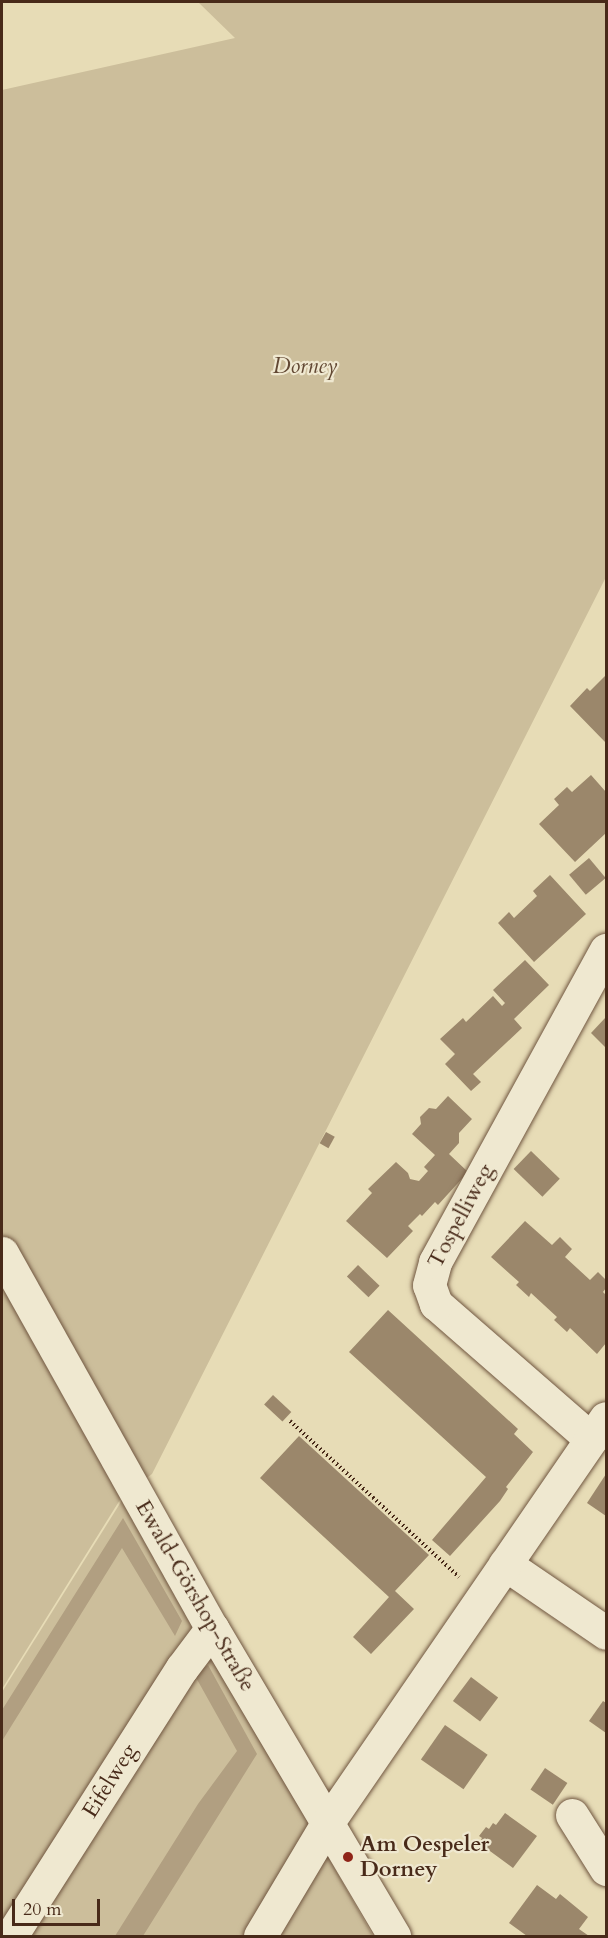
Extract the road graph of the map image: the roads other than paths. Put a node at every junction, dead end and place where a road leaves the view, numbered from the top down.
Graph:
1 (606, 950) edge
2 (2, 1253) edge
3 (599, 1429) edge
4 (506, 1564) junction
5 (212, 1628) junction
6 (606, 1633) edge
7 (572, 1815) dead end
8 (328, 1822) junction
9 (606, 1869) edge
10 (11, 1936) edge
11 (260, 1936) edge
12 (394, 1936) edge

1 - 3 street, Tospelliweg
2 - 5 street, Ewald-Görshop-Straße
3 - 4 street
4 - 6 street
4 - 8 street
5 - 8 street, Ewald-Görshop-Straße
5 - 10 street, Eifelweg
7 - 9 street
8 - 11 street
8 - 12 street, Ewald-Görshop-Straße

